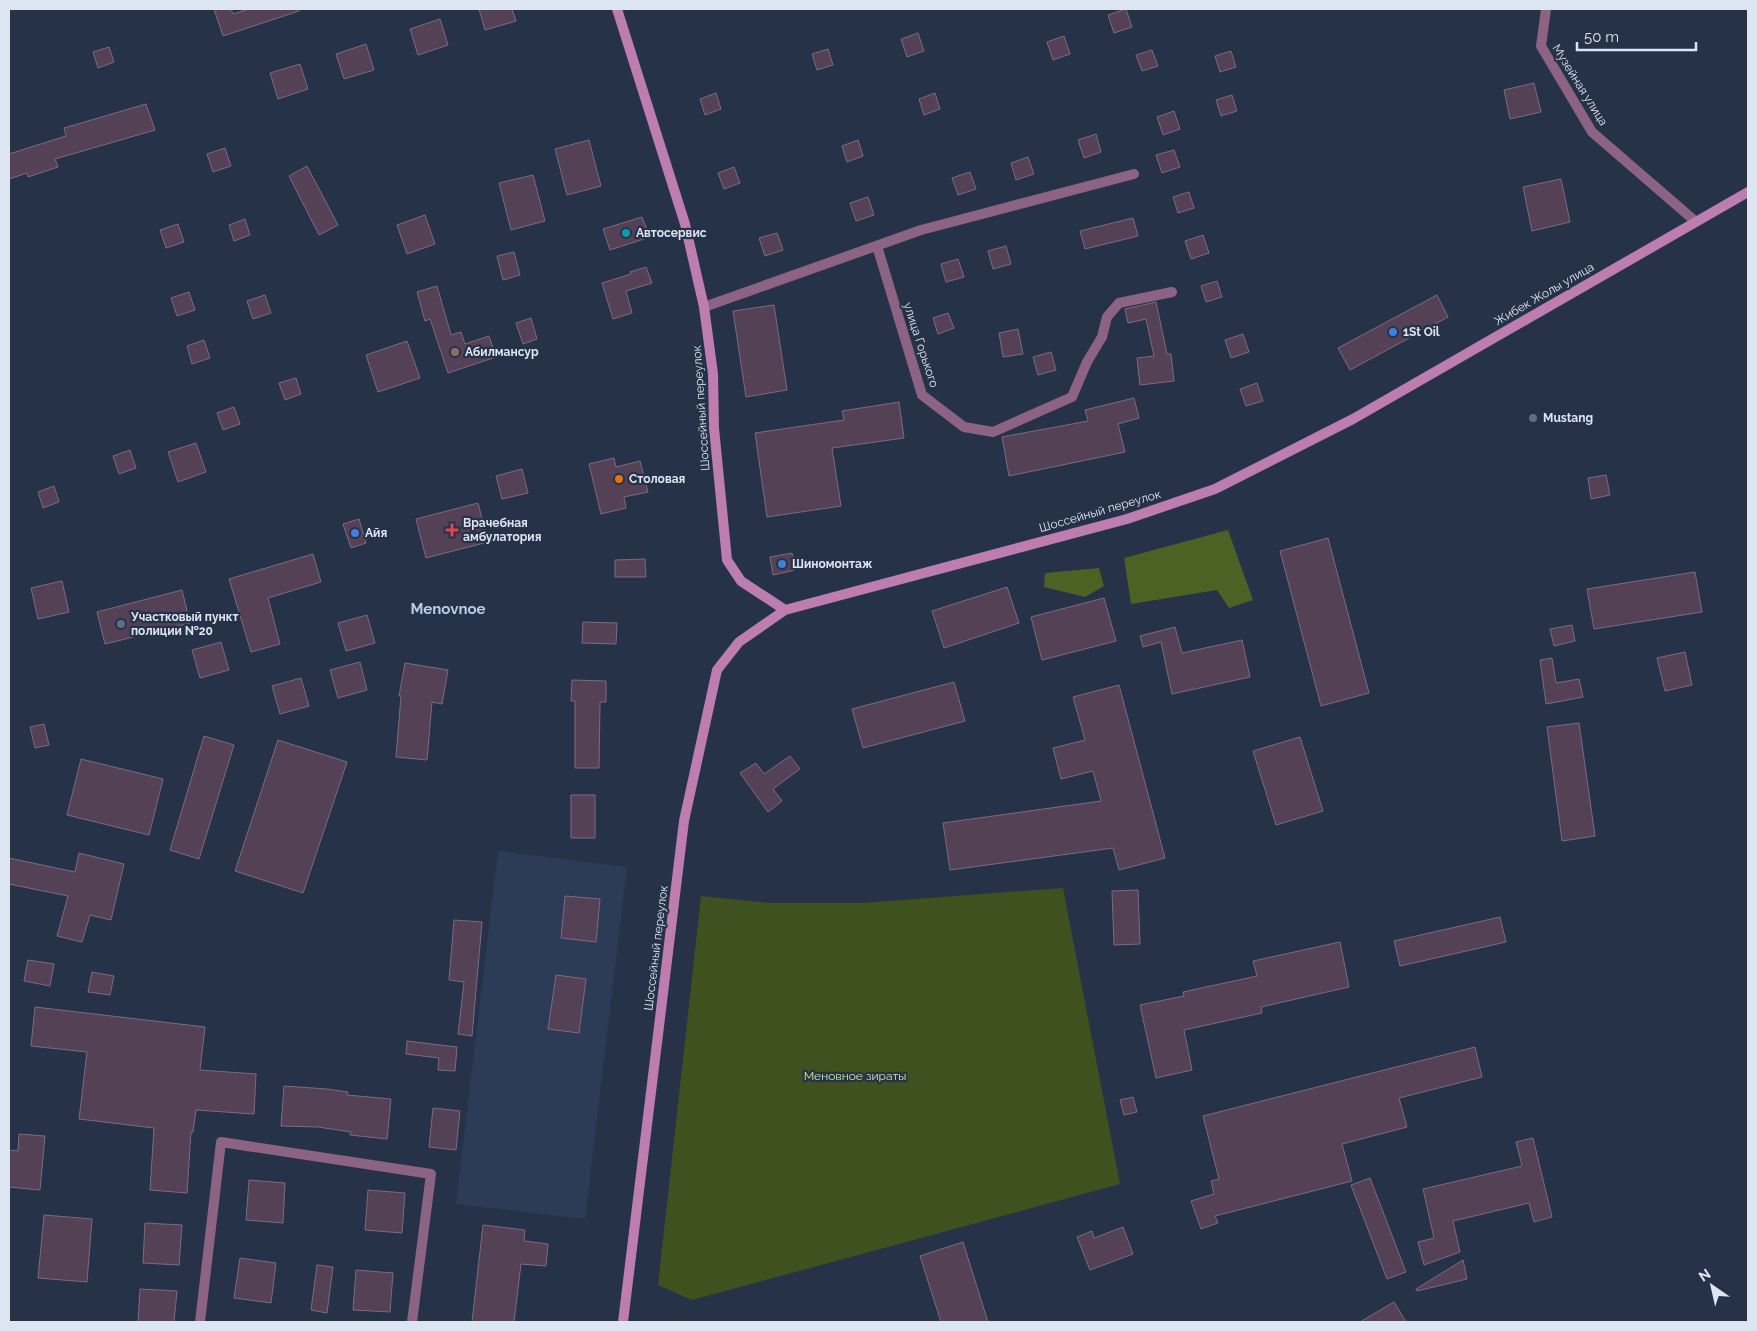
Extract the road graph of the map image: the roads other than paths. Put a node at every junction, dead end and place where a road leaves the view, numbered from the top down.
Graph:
1 (617, 9) edge
2 (1546, 9) edge
3 (1134, 174) dead end
4 (1748, 192) edge
5 (1695, 221) junction
6 (877, 246) junction
7 (1172, 292) dead end
8 (704, 307) junction
9 (1353, 419) joint
10 (785, 610) junction
11 (200, 1322) edge
12 (412, 1322) edge
13 (623, 1322) edge

1 - 8 main road, Шоссейный переулок
2 - 5 street, Музейная улица
3 - 6 street
4 - 5 main road, Жибек Жолы улица
5 - 9 main road, Жибек Жолы улица
6 - 7 street, улица Горького
6 - 8 street
8 - 10 main road, Шоссейный переулок
9 - 10 main road, Шоссейный переулок
10 - 13 main road, Шоссейный переулок
11 - 12 street

